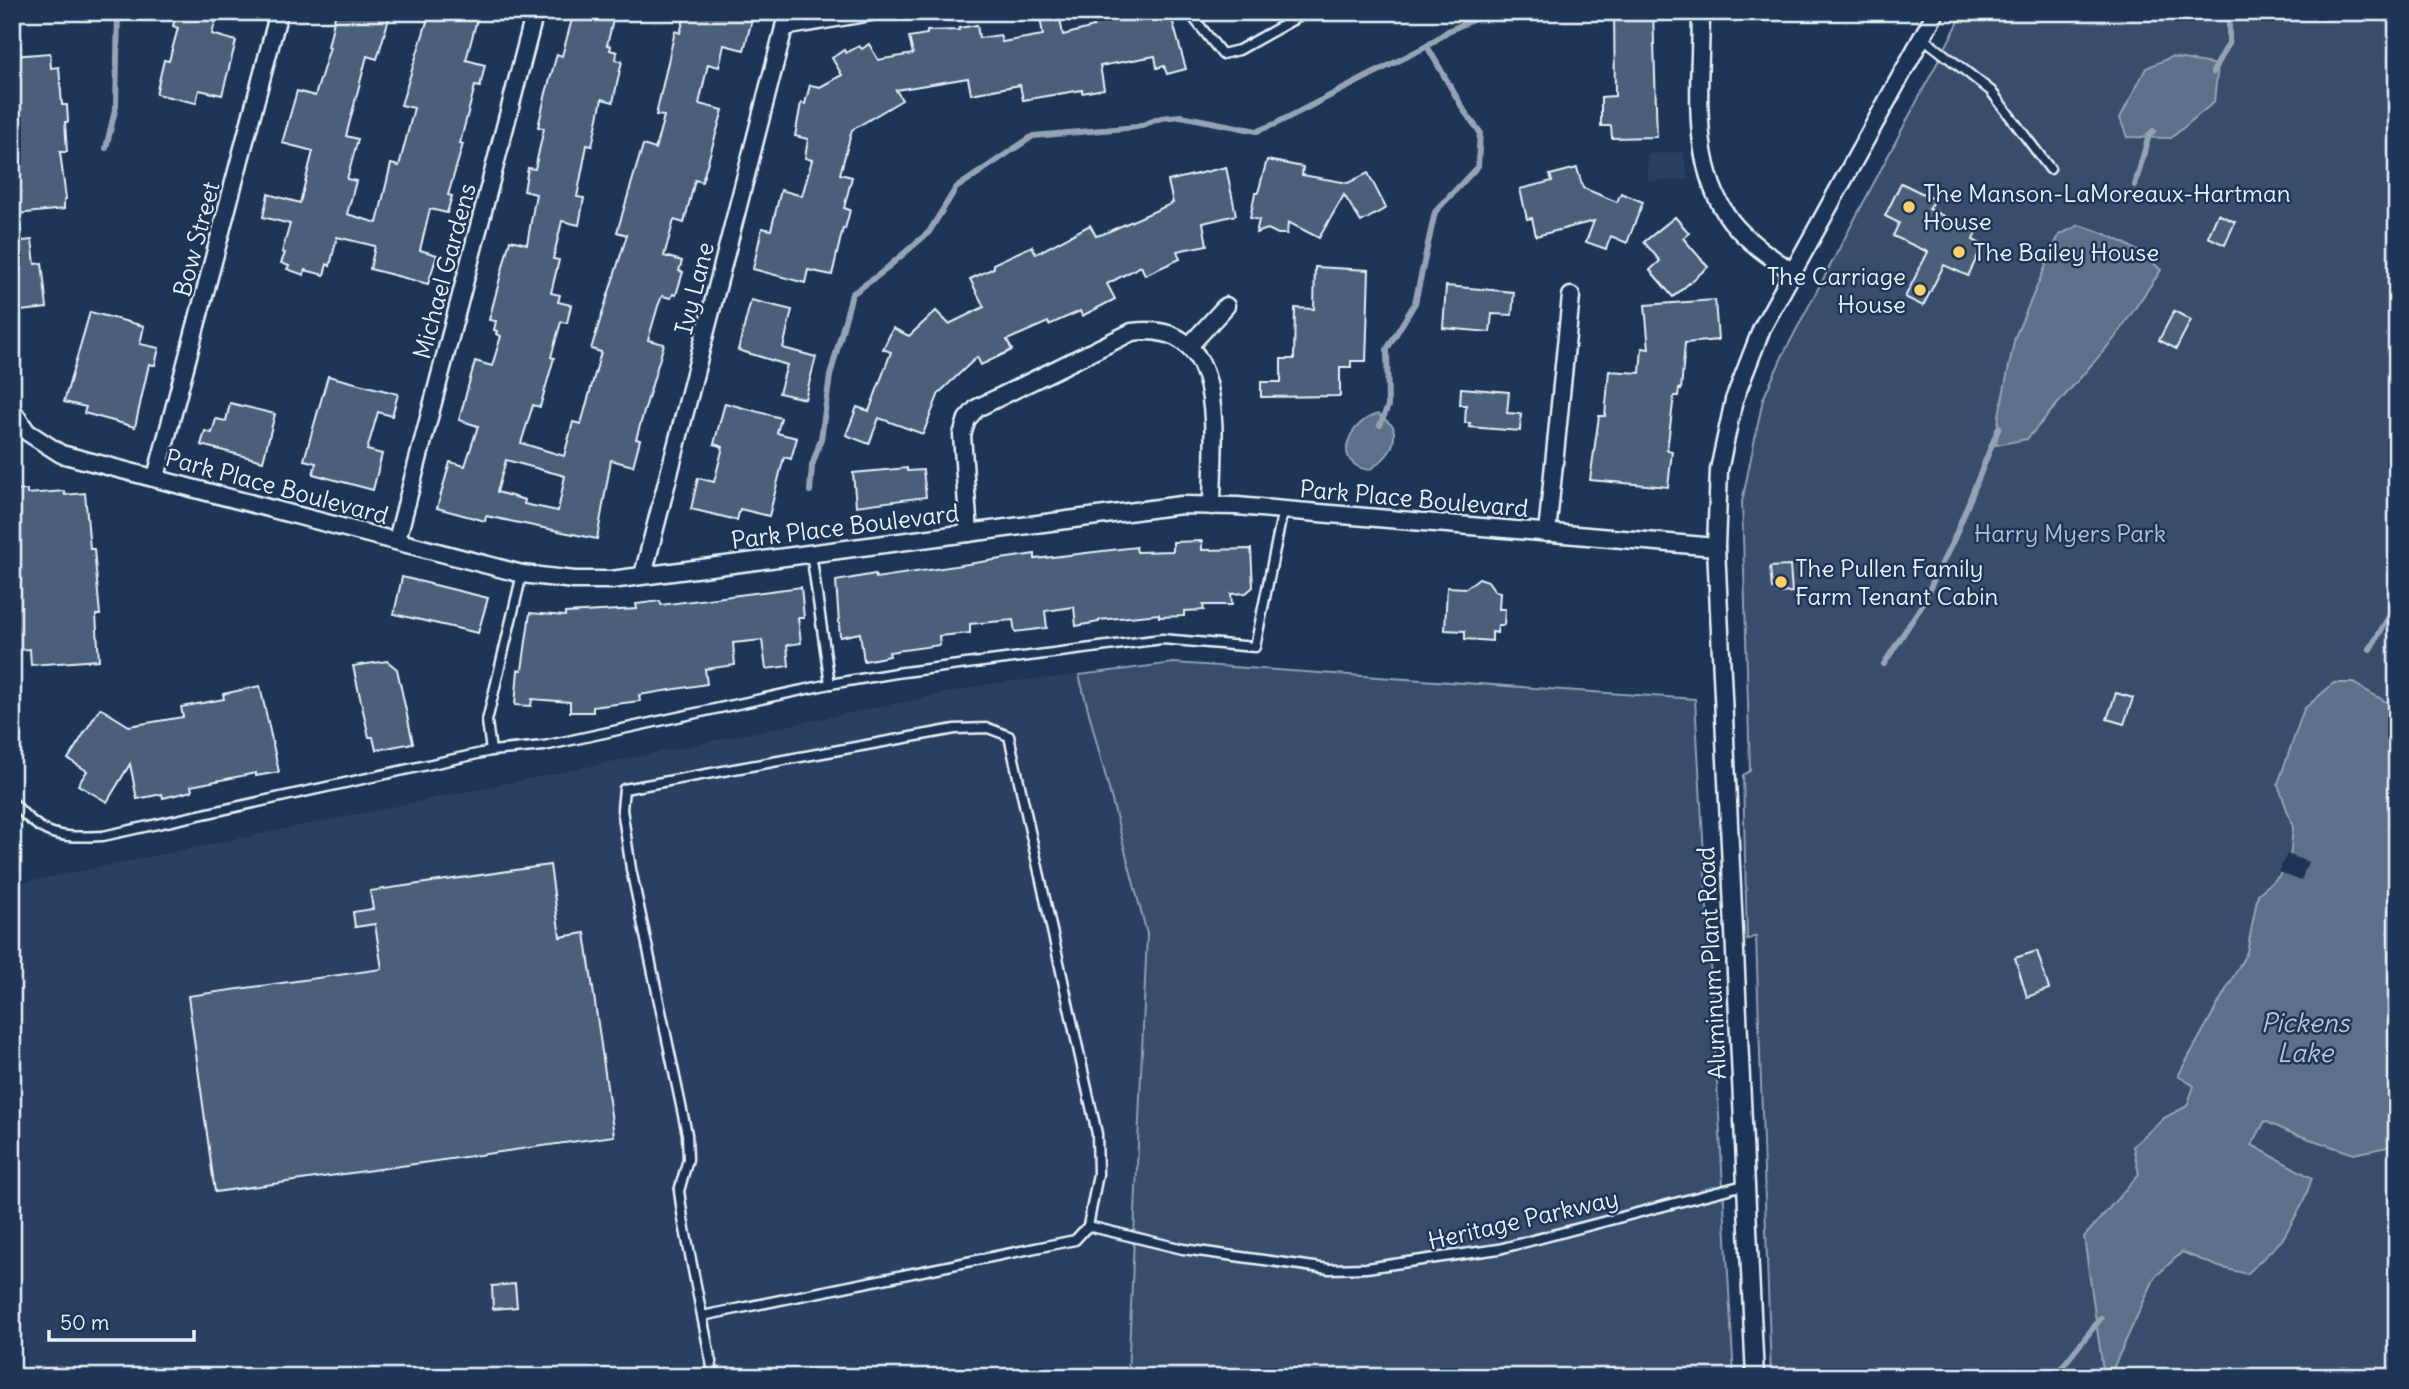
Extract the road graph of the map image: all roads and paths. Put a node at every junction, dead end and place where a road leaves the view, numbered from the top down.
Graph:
1 (279, 12) edge
2 (535, 12) edge
3 (871, 12) edge
4 (1189, 12) edge
5 (1300, 12) edge
6 (1701, 12) edge
7 (1936, 12) edge
8 (786, 20) edge
9 (1922, 37) junction
10 (2050, 169) dead end
11 (1793, 272) junction
12 (1571, 296) dead end
13 (1226, 306) dead end
14 (1190, 345) junction
15 (12, 410) edge
16 (156, 477) junction
17 (1212, 506) junction
18 (1283, 510) junction
19 (969, 533) junction
20 (1547, 533) junction
21 (397, 540) junction
22 (1716, 547) junction
23 (811, 553) junction
24 (522, 575) junction
25 (643, 575) junction
26 (830, 684) junction
27 (491, 751) junction
28 (12, 802) edge
29 (1744, 1185) junction
30 (1088, 1226) junction
31 (702, 1316) junction
32 (714, 1377) edge
33 (1755, 1377) edge

1 - 16 street, Bow Street
2 - 21 street, Michael Gardens
3 - 8 street
4 - 5 lane
6 - 11 street
7 - 9 street, Aluminum Plant Road
8 - 25 street, Ivy Lane
9 - 10 lane
9 - 11 street, Aluminum Plant Road
11 - 22 street, Aluminum Plant Road
12 - 20 street
13 - 14 street
14 - 17 street
14 - 19 street
15 - 16 street, Park Place Boulevard
16 - 21 street, Park Place Boulevard
17 - 18 street, Park Place Boulevard
17 - 19 street, Park Place Boulevard
18 - 20 street, Park Place Boulevard
18 - 26 lane
19 - 23 street, Park Place Boulevard
20 - 22 street, Park Place Boulevard
21 - 24 street, Park Place Boulevard
22 - 29 street, Aluminum Plant Road
23 - 25 street, Park Place Boulevard
23 - 26 lane
24 - 25 street, Park Place Boulevard
24 - 27 lane
26 - 27 lane
27 - 28 lane
29 - 30 lane, Heritage Parkway
29 - 33 street, Aluminum Plant Road
30 - 31 lane
30 - 31 lane
31 - 32 lane

